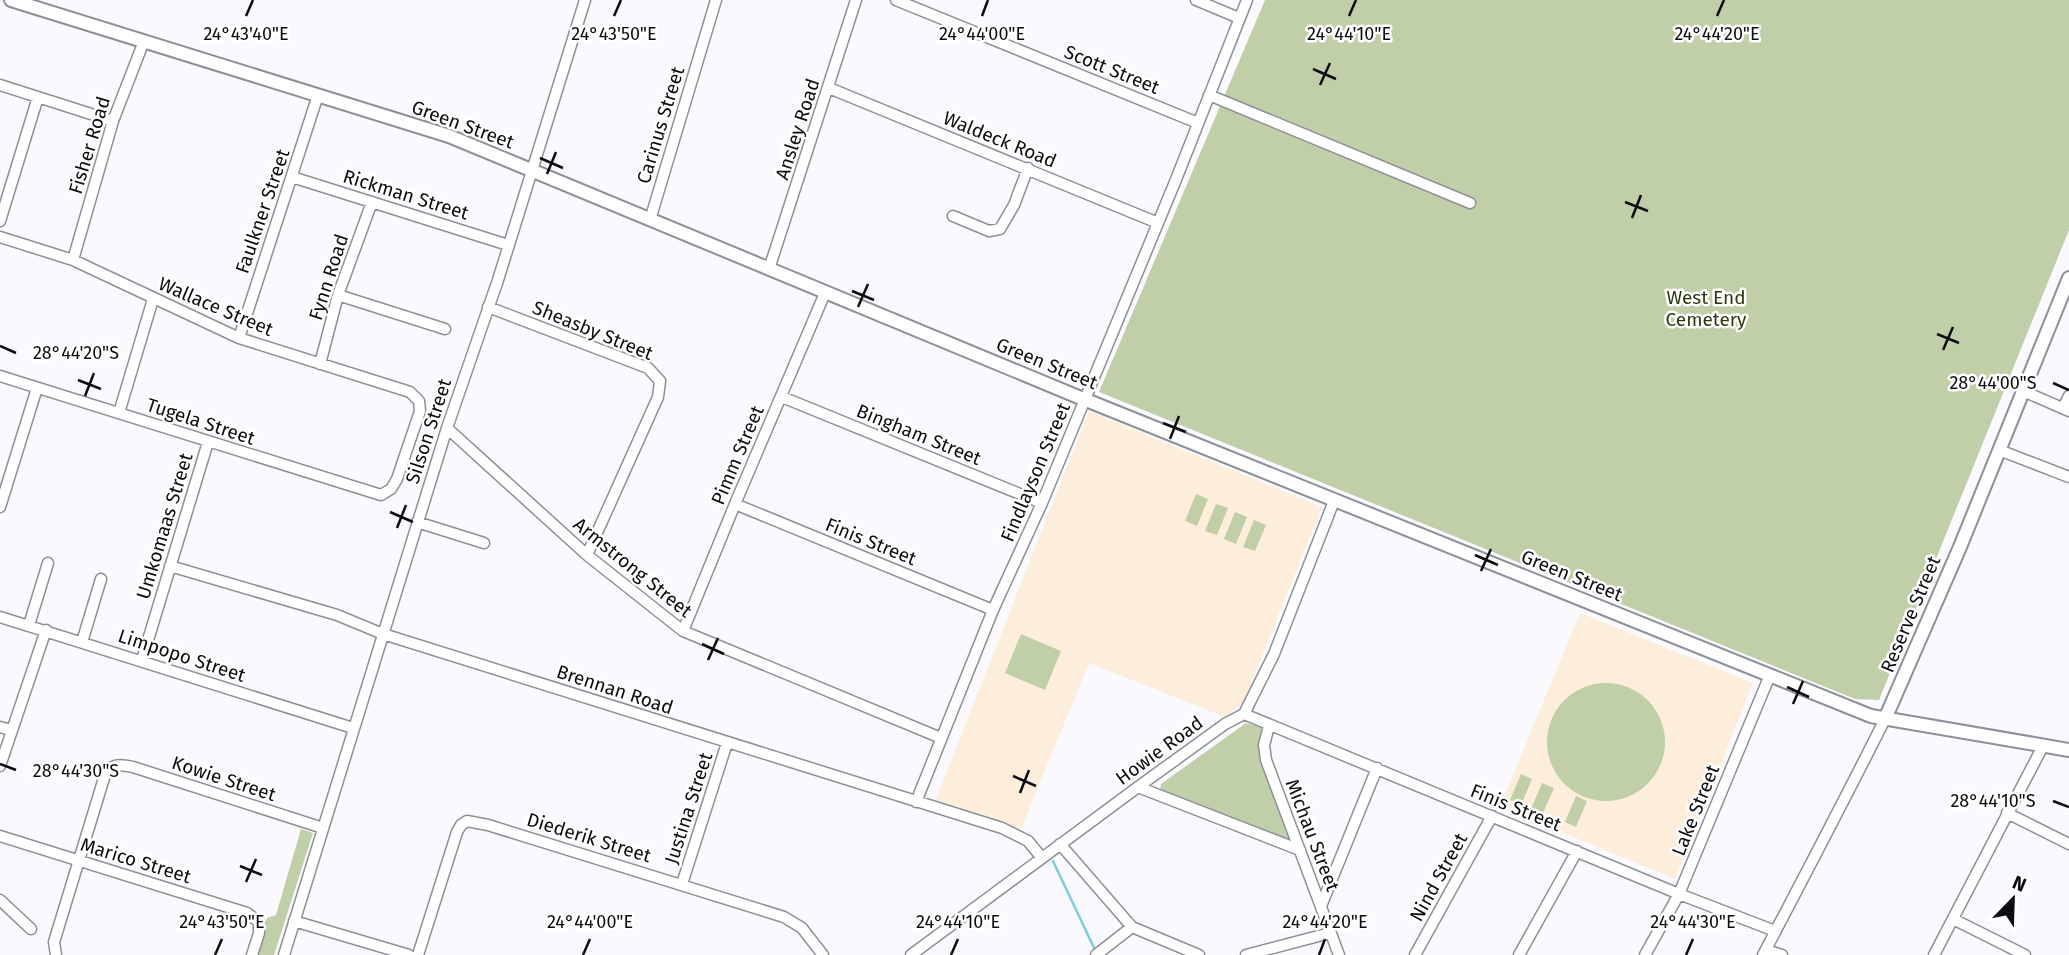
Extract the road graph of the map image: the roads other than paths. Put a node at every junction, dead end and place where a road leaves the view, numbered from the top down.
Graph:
1 (11, 0) edge
2 (585, 0) edge
3 (716, 0) edge
4 (856, 0) edge
5 (896, 0) edge
6 (1196, 0) edge
7 (1247, 0) edge
8 (1240, 18) junction
9 (144, 41) junction
10 (0, 85) edge
11 (829, 88) junction
12 (318, 95) junction
13 (1209, 96) junction
14 (38, 97) junction
15 (113, 121) junction
16 (1198, 123) junction
17 (1028, 168) junction
18 (532, 171) junction
19 (292, 177) junction
20 (4, 193) edge
21 (372, 202) junction
22 (1470, 203) dead end
23 (953, 216) dead end
24 (650, 219) junction
25 (0, 222) edge
26 (1157, 223) junction
27 (0, 237) edge
28 (508, 245) junction
29 (73, 260) junction
30 (769, 269) junction
31 (2069, 278) edge
32 (825, 293) junction
33 (338, 295) junction
34 (153, 299) junction
35 (488, 307) junction
36 (445, 329) dead end
37 (239, 338) junction
38 (320, 364) junction
39 (0, 376) edge
40 (37, 388) junction
41 (2023, 391) junction
42 (2069, 396) edge
43 (782, 397) junction
44 (1085, 400) junction
45 (2066, 410) edge
46 (119, 413) junction
47 (447, 428) junction
48 (208, 442) junction
49 (1999, 450) junction
50 (2069, 477) edge
51 (391, 489) joint
52 (1334, 501) junction
53 (1042, 503) junction
54 (735, 504) junction
55 (0, 507) edge
56 (417, 522) junction
57 (484, 543) dead end
58 (586, 555) junction
59 (48, 563) dead end
60 (170, 566) junction
61 (101, 579) dead end
62 (993, 610) junction
63 (0, 617) edge
64 (29, 625) junction
65 (46, 631) junction
66 (683, 631) junction
67 (383, 634) junction
68 (82, 642) junction
69 (142, 660) junction
70 (1770, 675) junction
71 (1244, 714) junction
72 (1885, 719) junction
73 (1269, 726) junction
74 (0, 727) edge
75 (353, 728) junction
76 (11, 730) junction
77 (941, 738) junction
78 (727, 743) junction
79 (2043, 746) junction
80 (2069, 750) edge
81 (0, 766) edge
82 (1377, 768) junction
83 (1138, 787) junction
84 (916, 802) junction
85 (2007, 813) junction
86 (1492, 816) junction
87 (323, 828) junction
88 (0, 836) edge
89 (1060, 844) junction
90 (2069, 844) edge
91 (1300, 850) junction
92 (1577, 851) junction
93 (1042, 858) junction
94 (77, 860) junction
95 (682, 884) junction
96 (1679, 894) junction
97 (0, 900) edge
98 (1321, 906) junction
99 (1953, 919) junction
100 (294, 921) junction
101 (1132, 927) junction
102 (31, 929) dead end
103 (1775, 931) junction
104 (1330, 933) junction
105 (1764, 952) edge
106 (56, 955) edge
107 (252, 955) edge
108 (284, 955) edge
109 (409, 955) edge
110 (418, 955) edge
111 (823, 955) edge
112 (911, 955) edge
113 (1096, 955) edge
114 (1199, 955) edge
115 (1246, 955) edge
116 (1339, 955) edge
117 (1415, 955) edge
118 (1519, 955) edge
119 (1645, 955) edge
120 (1782, 955) edge
121 (1934, 955) edge
122 (2025, 955) edge

1 - 9 street, Green Street
2 - 18 street, Silson Street
3 - 24 street, Carinus Street
4 - 11 street, Ansley Road
5 - 16 street, Scott Street
6 - 8 street
7 - 8 street, Findlayson Street
8 - 13 street, Findlayson Street
9 - 12 street, Green Street
9 - 15 street, Fisher Road
10 - 14 street
11 - 17 street, Waldeck Road
11 - 30 street, Ansley Road
12 - 18 street, Green Street
12 - 19 street, Faulkner Street
13 - 16 street, Findlayson Street
13 - 22 street
14 - 15 street
14 - 20 street
15 - 29 street, Fisher Road
16 - 26 street, Findlayson Street
17 - 23 street
17 - 26 street, Waldeck Road
18 - 24 street, Green Street
18 - 28 street, Silson Street
19 - 21 street, Rickman Street
19 - 37 street, Faulkner Street
20 - 25 street
21 - 28 street, Rickman Street
21 - 33 street, Fynn Road
24 - 30 street, Green Street
26 - 44 street, Findlayson Street
27 - 29 street, Wallace Street
28 - 35 street, Silson Street
29 - 34 street, Wallace Street
30 - 32 street, Green Street
31 - 41 street, Reserve Street
32 - 43 street, Pimm Street
32 - 44 street, Green Street
33 - 36 street
33 - 38 street, Fynn Road
34 - 37 street, Wallace Street
34 - 46 street
35 - 47 street, Silson Street
35 - 58 street, Sheasby Street
37 - 38 street, Wallace Street
38 - 51 street, Wallace Street
39 - 40 street, Tugela Street
40 - 46 street, Tugela Street
40 - 55 street
41 - 45 street
41 - 49 street, Reserve Street
42 - 45 street
43 - 53 street, Bingham Street
43 - 54 street, Pimm Street
44 - 52 street, Green Street
44 - 53 street, Findlayson Street
46 - 48 street, Tugela Street
47 - 56 street, Silson Street
47 - 58 street, Armstrong Street
48 - 51 street, Tugela Street
48 - 60 street, Umkomaas Street
49 - 50 street
49 - 72 street, Reserve Street
52 - 70 street, Green Street
52 - 71 street
53 - 62 street, Findlayson Street
54 - 62 street, Finis Street
54 - 66 street, Pimm Street
56 - 57 street
56 - 67 street, Silson Street
58 - 66 street, Armstrong Street
59 - 64 street
60 - 67 street, Brennan Road
60 - 69 street, Umkomaas Street
61 - 68 street
62 - 77 street, Findlayson Street
63 - 64 street, Limpopo Street
64 - 65 street, Limpopo Street
65 - 68 street, Limpopo Street
65 - 76 street
66 - 77 street, Armstrong Street
67 - 75 street, Silson Street
67 - 78 street, Brennan Road
68 - 69 street, Limpopo Street
69 - 75 street, Limpopo Street
70 - 72 street, Green Street
70 - 96 street, Lake Street
71 - 73 street, Finis Street
71 - 83 street, Howie Road
72 - 79 street, Green Street
72 - 103 street, Reserve Street
73 - 82 street, Finis Street
73 - 91 street, Michau Street
74 - 76 street
75 - 87 street, Silson Street
76 - 81 street
77 - 84 street, Findlayson Street
78 - 84 street, Brennan Road
78 - 95 street, Justina Street
79 - 80 street, Green Street
79 - 85 street
82 - 86 street, Finis Street
82 - 98 street
83 - 89 street, Howie Road
83 - 91 street
84 - 93 street, Brennan Road
85 - 90 street
85 - 99 street
86 - 92 street, Finis Street
86 - 117 street, Nind Street
87 - 94 street, Kowie Street
87 - 100 street, Silson Street
88 - 94 street, Marico Street
89 - 93 street, Howie Road
89 - 101 street
91 - 98 street, Michau Street
92 - 96 street, Finis Street
92 - 118 street
93 - 112 street, Howie Road
94 - 106 street
94 - 107 street, Marico Street
95 - 110 street, Diederik Street
95 - 111 street, Diederik Street
96 - 103 street, Finis Street
96 - 119 street, Lake Street
97 - 102 street
98 - 104 street, Michau Street
99 - 121 street
99 - 122 street
100 - 108 street, Silson Street
100 - 109 street
101 - 113 street
101 - 114 street
103 - 105 street, Reserve Street
104 - 115 street
104 - 116 street, Michau Street
105 - 120 street

